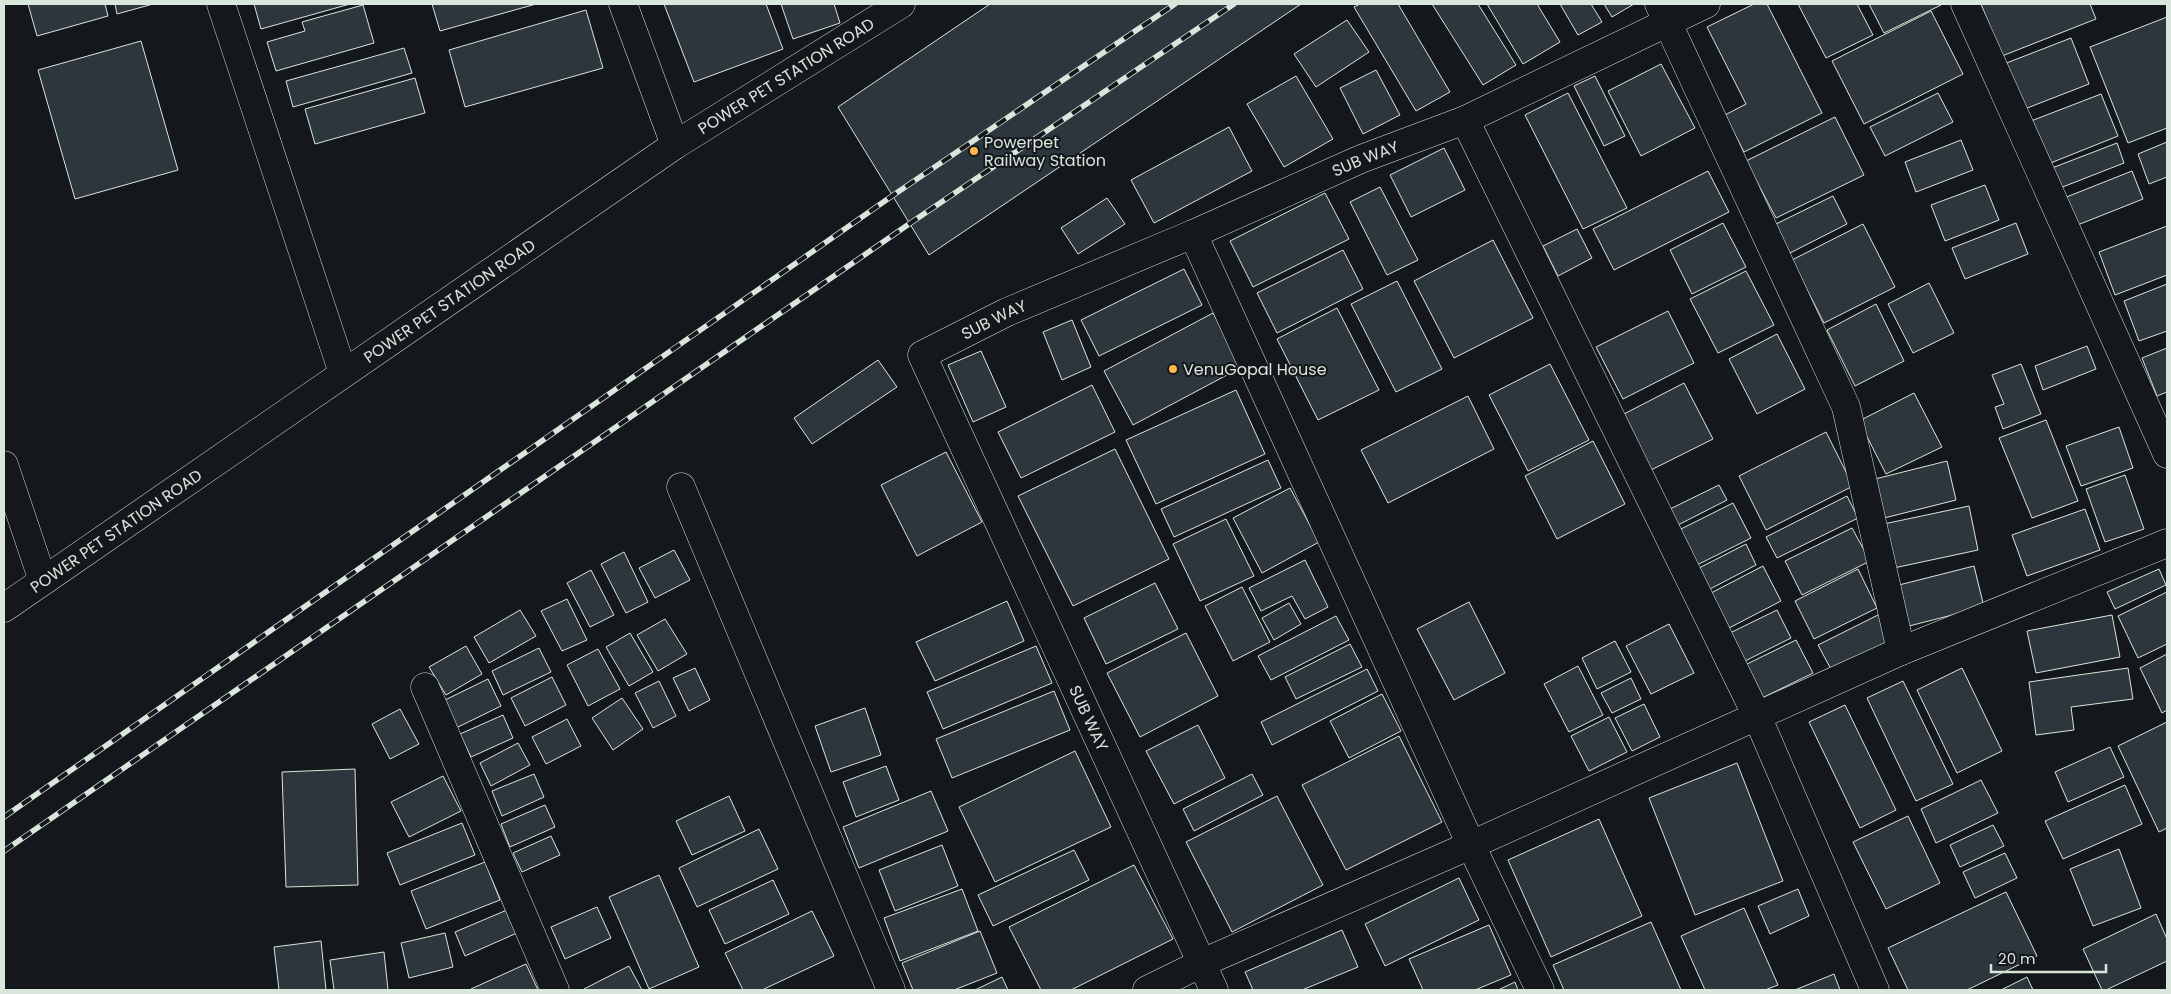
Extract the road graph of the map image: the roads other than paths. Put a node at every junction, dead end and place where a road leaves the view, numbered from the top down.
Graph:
1 (221, 4) edge
2 (623, 4) edge
3 (901, 4) edge
4 (1706, 4) edge
5 (1965, 4) edge
6 (1663, 12) edge
7 (1465, 120) junction
8 (675, 145) junction
9 (1193, 234) junction
10 (343, 374) junction
11 (2167, 454) edge
12 (4, 465) edge
13 (680, 487) dead end
14 (2167, 543) edge
15 (43, 581) junction
16 (4, 608) edge
17 (1901, 651) junction
18 (425, 687) dead end
19 (1756, 716) junction
20 (1471, 845) junction
21 (1202, 963) junction
22 (555, 990) edge
23 (892, 990) edge
24 (1147, 990) edge
25 (1214, 990) edge
26 (1540, 990) edge
27 (1875, 990) edge

1 - 10 street
2 - 8 street
3 - 8 street, POWER PET STATION ROAD
4 - 6 street, SUB WAY
5 - 11 street
6 - 7 street, SUB WAY
6 - 17 street
7 - 9 street, SUB WAY
7 - 19 street
8 - 10 street, POWER PET STATION ROAD
9 - 20 street
9 - 21 street, SUB WAY
10 - 15 street, POWER PET STATION ROAD
12 - 15 street
13 - 23 street
14 - 17 street
15 - 16 street, POWER PET STATION ROAD
17 - 19 street
18 - 22 street
19 - 20 street
19 - 27 street
20 - 21 street
20 - 26 street
21 - 24 street
21 - 25 street, SUB WAY

